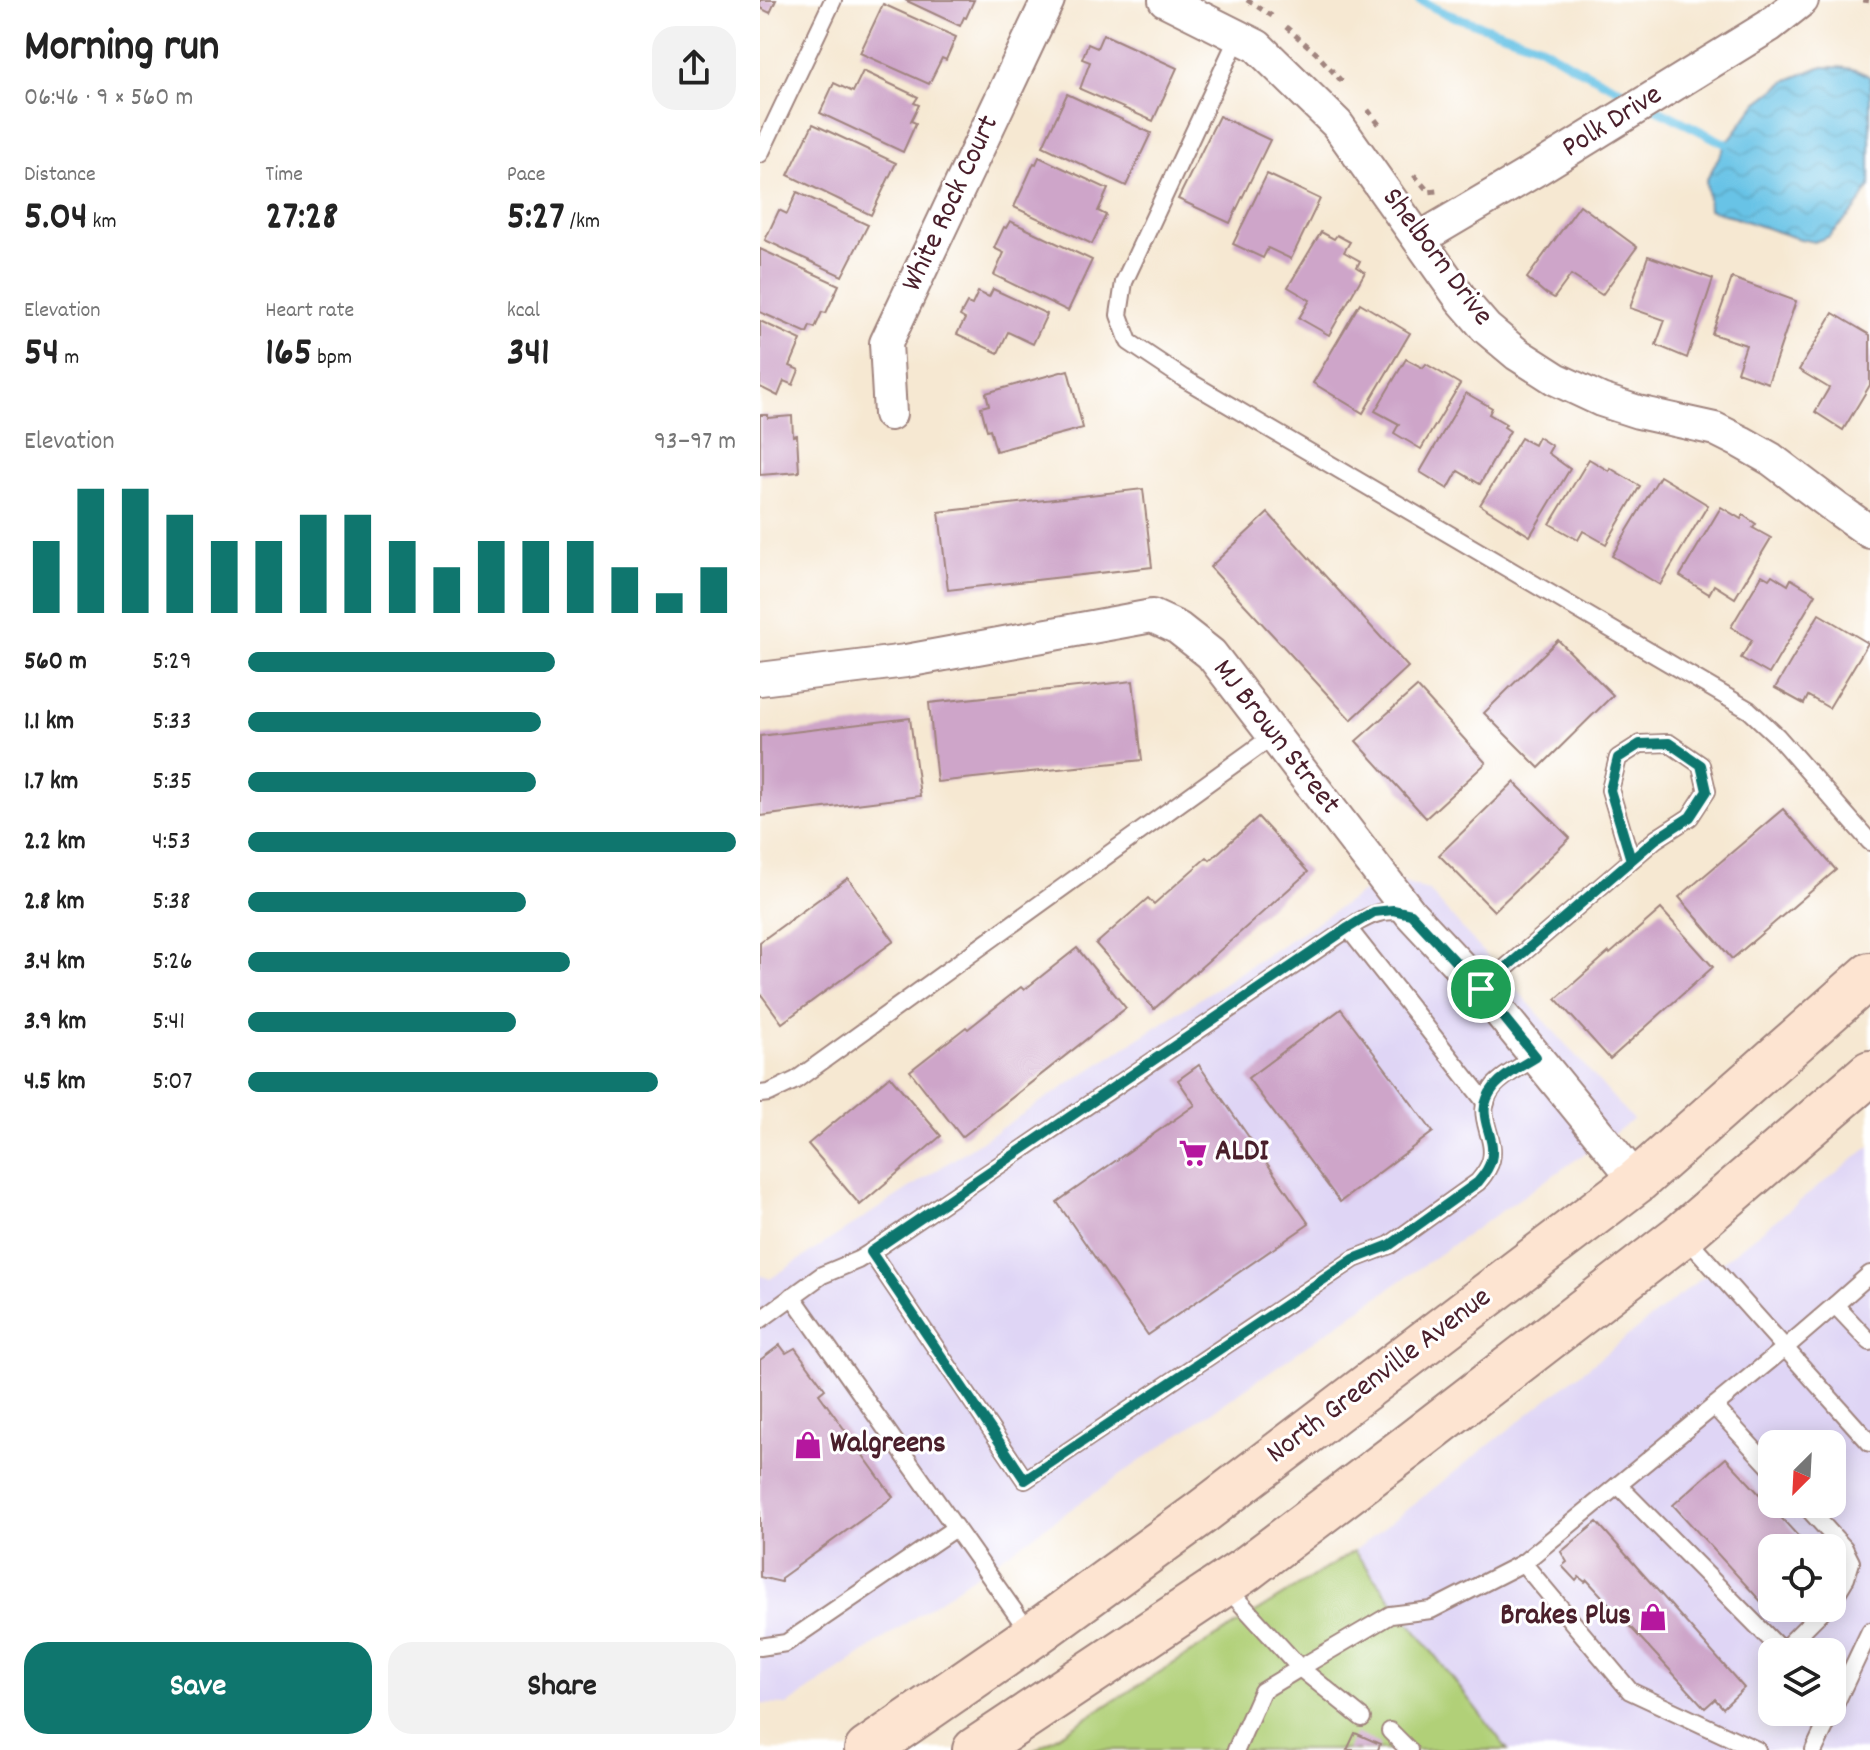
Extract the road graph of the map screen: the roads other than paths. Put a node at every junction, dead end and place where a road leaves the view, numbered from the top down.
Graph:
1 (833, 0) edge
2 (1048, 0) edge
3 (1165, 0) edge
4 (1802, 0) edge
5 (1238, 37) junction
6 (760, 154) edge
7 (1419, 239) junction
8 (890, 414) dead end
9 (1870, 532) edge
10 (760, 679) edge
11 (1274, 735) junction
12 (1870, 842) edge
13 (1631, 860) junction
14 (1411, 914) junction
15 (1348, 928) junction
16 (1870, 975) edge
17 (1481, 989) junction
18 (1536, 1057) junction
19 (1870, 1073) edge
20 (760, 1094) edge
21 (1486, 1103) junction
22 (1637, 1181) junction
23 (1683, 1234) junction
24 (871, 1252) junction
25 (1870, 1274) edge
26 (792, 1296) junction
27 (1835, 1305) junction
28 (760, 1320) edge
29 (1870, 1342) edge
30 (1785, 1348) junction
31 (1714, 1406) junction
32 (1870, 1443) edge
33 (1758, 1454) edge
34 (1618, 1485) junction
35 (1817, 1518) edge
36 (955, 1528) junction
37 (1831, 1534) edge
38 (1846, 1552) edge
39 (1523, 1563) junction
40 (1846, 1578) edge
41 (1223, 1584) junction
42 (1811, 1622) edge
43 (1870, 1631) edge
44 (1032, 1636) junction
45 (1768, 1638) edge
46 (1796, 1638) edge
47 (760, 1647) edge
48 (1300, 1668) junction
49 (1846, 1672) edge
50 (1362, 1718) dead end
51 (1825, 1726) edge
52 (1390, 1731) dead end
53 (867, 1750) edge
54 (975, 1750) edge
55 (1236, 1750) edge
56 (1409, 1750) edge
57 (1757, 1750) edge
58 (1814, 1750) edge

1 - 6 lane
2 - 8 street, White Rock Court
3 - 5 street, Shelborn Drive
4 - 7 street, Polk Drive
5 - 7 street, Shelborn Drive
5 - 12 lane
7 - 9 street, Shelborn Drive
10 - 11 street, MJ Brown Street
11 - 14 street, MJ Brown Street
11 - 20 lane
13 - 13 lane
13 - 17 lane
14 - 15 lane
14 - 17 street, MJ Brown Street
15 - 21 lane
15 - 24 lane
16 - 22 main road, North Greenville Avenue
17 - 18 street, MJ Brown Street
18 - 21 lane
18 - 22 street, MJ Brown Street
19 - 23 main road
21 - 24 lane
22 - 23 main road
22 - 44 main road, North Greenville Avenue
23 - 30 lane
23 - 41 main road
24 - 26 lane
25 - 27 lane
26 - 28 lane
26 - 36 lane
27 - 29 lane
27 - 30 lane
30 - 31 lane
30 - 32 lane
31 - 33 lane
31 - 34 lane
34 - 39 lane
34 - 45 lane
35 - 37 lane
36 - 44 lane
36 - 47 lane
38 - 40 lane
39 - 48 lane
39 - 57 lane
41 - 48 lane
41 - 54 main road
42 - 46 lane
43 - 49 lane
44 - 53 main road, North Greenville Avenue
48 - 50 lane
48 - 55 lane
51 - 58 lane
52 - 56 lane

